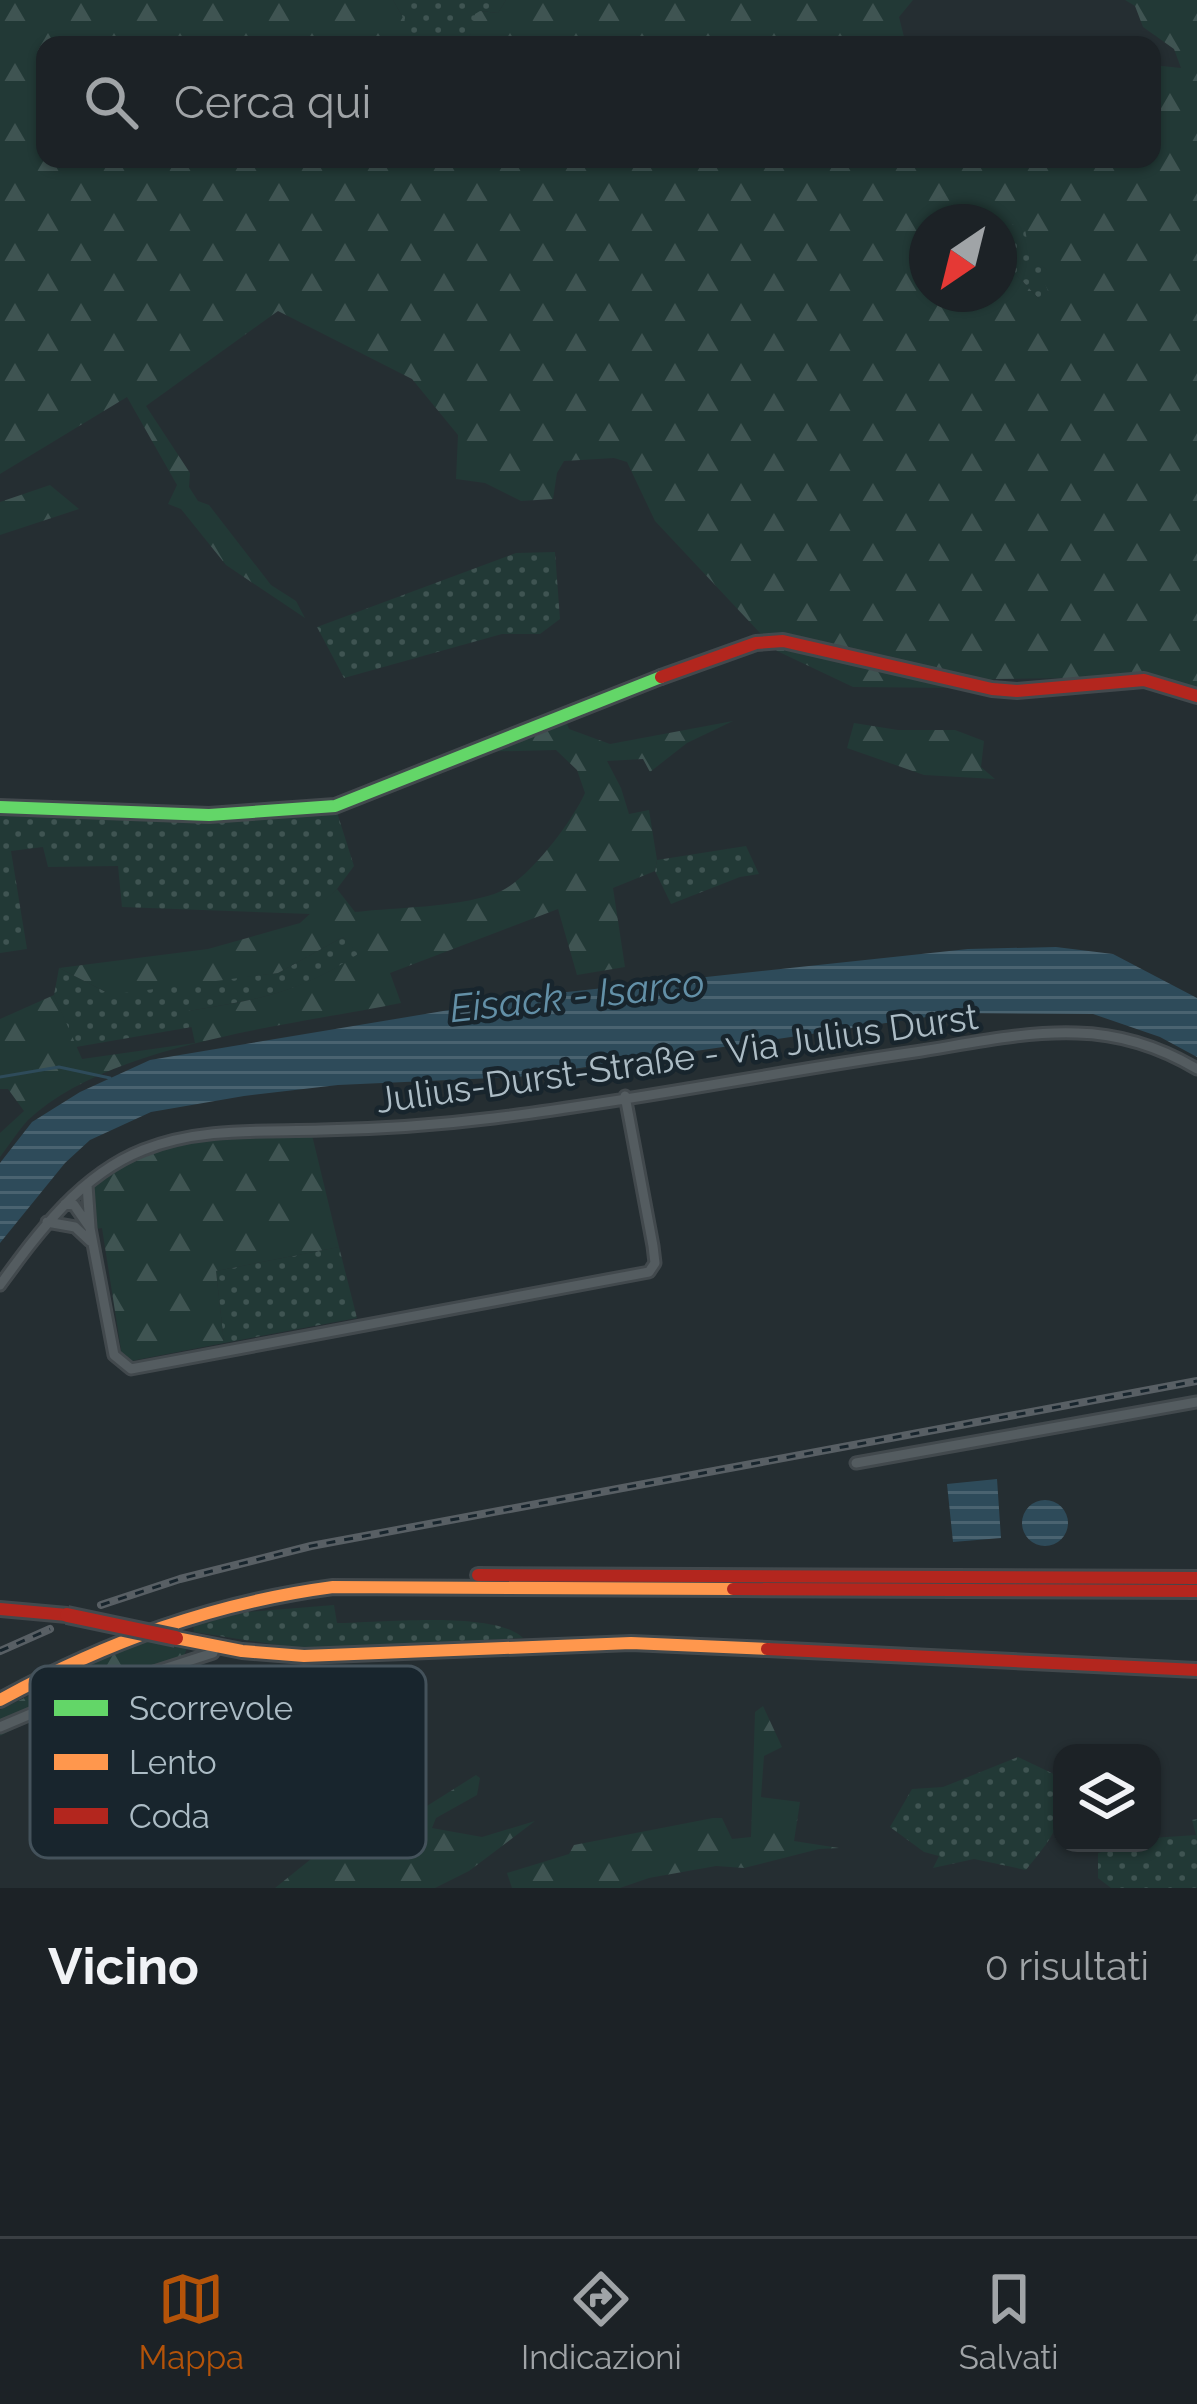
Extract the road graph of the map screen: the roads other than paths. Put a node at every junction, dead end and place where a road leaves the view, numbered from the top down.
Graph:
1 (1197, 696) edge
2 (0, 806) edge
3 (1197, 1069) edge
4 (625, 1096) junction
5 (87, 1185) junction
6 (65, 1204) junction
7 (47, 1222) junction
8 (86, 1230) junction
9 (0, 1286) edge
10 (1197, 1402) edge
11 (856, 1462) dead end
12 (1197, 1578) edge
13 (1193, 1591) edge
14 (0, 1609) edge
15 (214, 1646) junction
16 (40, 1666) edge
17 (63, 1666) edge
18 (173, 1666) edge
19 (1197, 1670) edge
20 (30, 1671) edge
21 (30, 1684) edge
22 (0, 1687) edge
23 (0, 1700) edge
24 (30, 1714) edge
25 (0, 1727) edge

1 - 2 main road
3 - 4 street, Julius-Durst-Straße - Via Julius Durst
4 - 5 street, Julius-Durst-Straße - Via Julius Durst
4 - 8 street
5 - 6 street, Julius-Durst-Straße - Via Julius Durst
5 - 8 street
6 - 7 street, Julius-Durst-Straße - Via Julius Durst
6 - 8 street
7 - 8 street
7 - 9 street, Julius-Durst-Straße - Via Julius Durst
10 - 11 street
12 - 16 main road
13 - 17 main road
14 - 15 main road, bridge
15 - 18 street
15 - 19 main road
20 - 22 main road
21 - 23 main road
24 - 25 street

